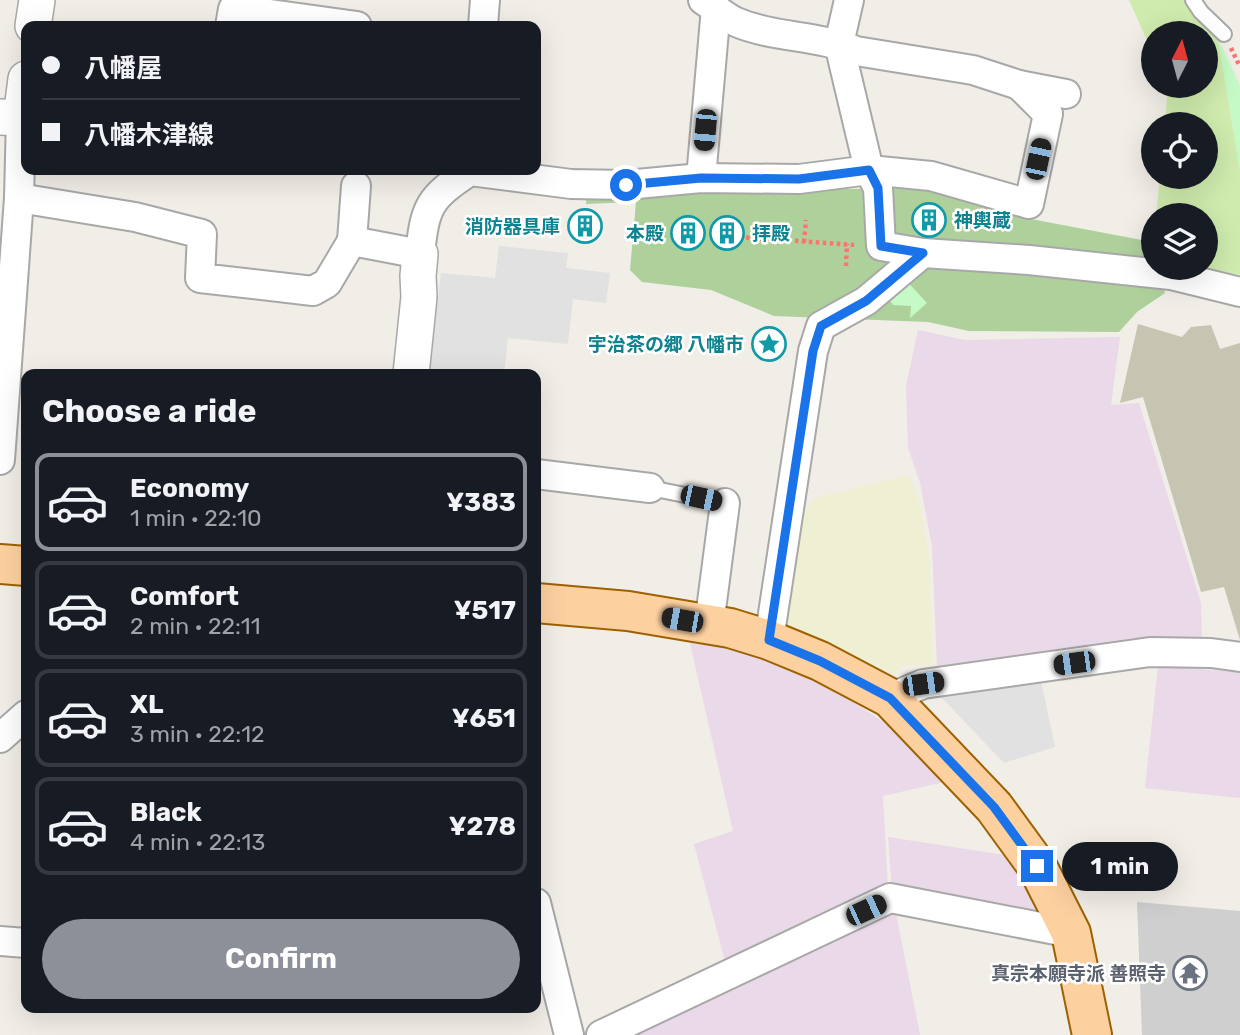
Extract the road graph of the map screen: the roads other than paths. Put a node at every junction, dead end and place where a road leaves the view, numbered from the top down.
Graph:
1 (37, 0) edge
2 (485, 0) edge
3 (849, 0) edge
4 (1193, 0) edge
5 (710, 4) edge
6 (34, 21) edge
7 (231, 21) edge
8 (321, 21) edge
9 (483, 21) edge
10 (1224, 34) dead end
11 (839, 44) junction
12 (1019, 85) junction
13 (21, 91) edge
14 (1066, 94) dead end
15 (10, 118) edge
16 (869, 170) junction
17 (463, 175) edge
18 (506, 175) edge
19 (701, 178) junction
20 (356, 186) dead end
21 (19, 198) junction
22 (352, 241) junction
23 (923, 253) junction
24 (420, 254) junction
25 (1240, 292) edge
26 (412, 369) edge
27 (0, 460) edge
28 (541, 475) edge
29 (650, 488) joint
30 (725, 503) joint
31 (0, 564) edge
32 (21, 566) edge
33 (541, 603) edge
34 (709, 625) junction
35 (769, 640) junction
36 (1240, 657) edge
37 (890, 698) junction
38 (21, 719) edge
39 (0, 738) edge
40 (541, 923) edge
41 (1071, 933) junction
42 (0, 941) edge
43 (21, 943) edge
44 (569, 1035) edge
45 (601, 1035) edge
46 (1092, 1035) edge

1 - 6 street
2 - 9 street
3 - 11 street
4 - 10 lane
5 - 11 street
5 - 19 street
7 - 8 street
11 - 12 street
11 - 16 street
12 - 14 street
12 - 16 street
13 - 15 street
15 - 21 street
16 - 19 street
16 - 23 street
17 - 24 street
18 - 19 street
20 - 22 street
21 - 22 street
21 - 27 street
22 - 24 street
23 - 25 street
23 - 35 street
24 - 26 street
28 - 29 street
29 - 30 lane
30 - 34 street
31 - 32 main road
33 - 34 main road
34 - 35 main road
35 - 37 main road
36 - 37 street
37 - 41 main road
38 - 39 street
40 - 44 street
41 - 45 street
41 - 46 main road
42 - 43 street

